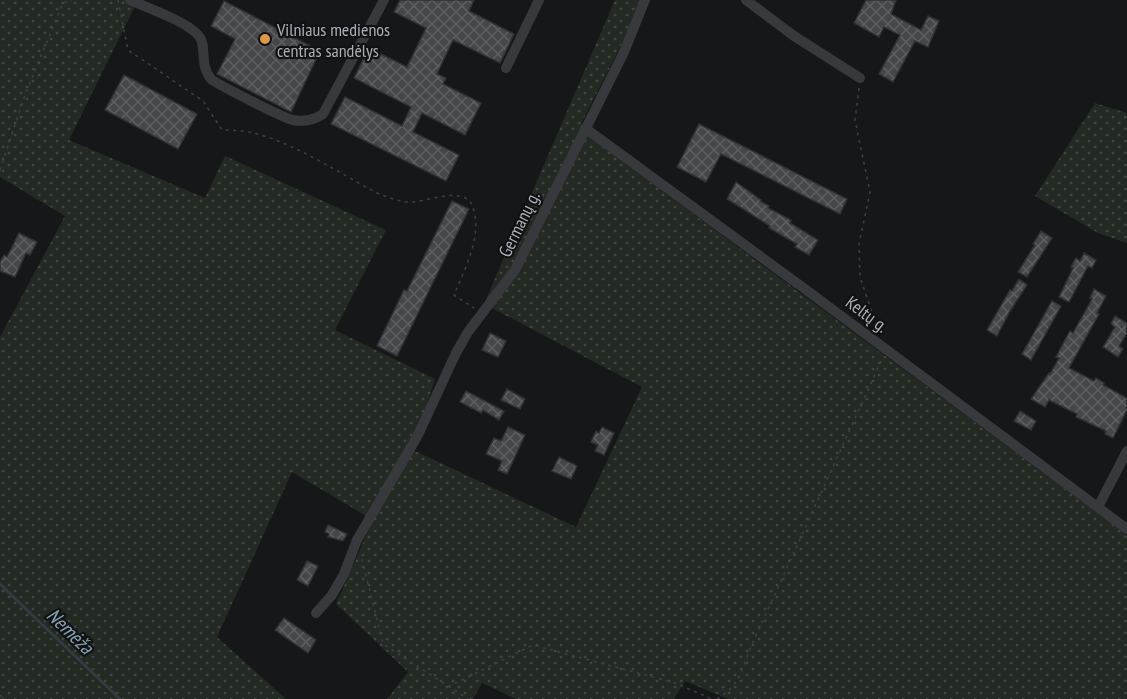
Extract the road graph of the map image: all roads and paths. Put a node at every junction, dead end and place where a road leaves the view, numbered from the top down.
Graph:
1 (72, 0) edge
2 (118, 0) edge
3 (130, 0) edge
4 (384, 0) edge
5 (539, 0) edge
6 (645, 0) edge
7 (746, 0) edge
8 (506, 68) dead end
9 (860, 78) joint
10 (585, 128) junction
11 (0, 170) edge
12 (483, 312) junction
13 (886, 350) junction
14 (1127, 451) edge
15 (1098, 507) junction
16 (1127, 529) edge
17 (357, 540) junction
18 (316, 613) dead end
19 (448, 687) junction
20 (0, 695) edge
21 (4, 699) edge
22 (468, 699) edge
23 (712, 699) edge
24 (717, 699) edge

1 - 11 path
2 - 12 path
3 - 4 street
5 - 8 street
6 - 10 street, Germanų g.
7 - 9 street
9 - 13 path
10 - 12 street, Germanų g.
10 - 13 street, Keltų g.
12 - 17 street, Germanų g.
13 - 15 street, Keltų g.
13 - 24 path
14 - 15 street
15 - 16 street, Keltų g.
17 - 18 street, Germanų g.
17 - 19 path
19 - 22 path
19 - 23 path
20 - 21 path

